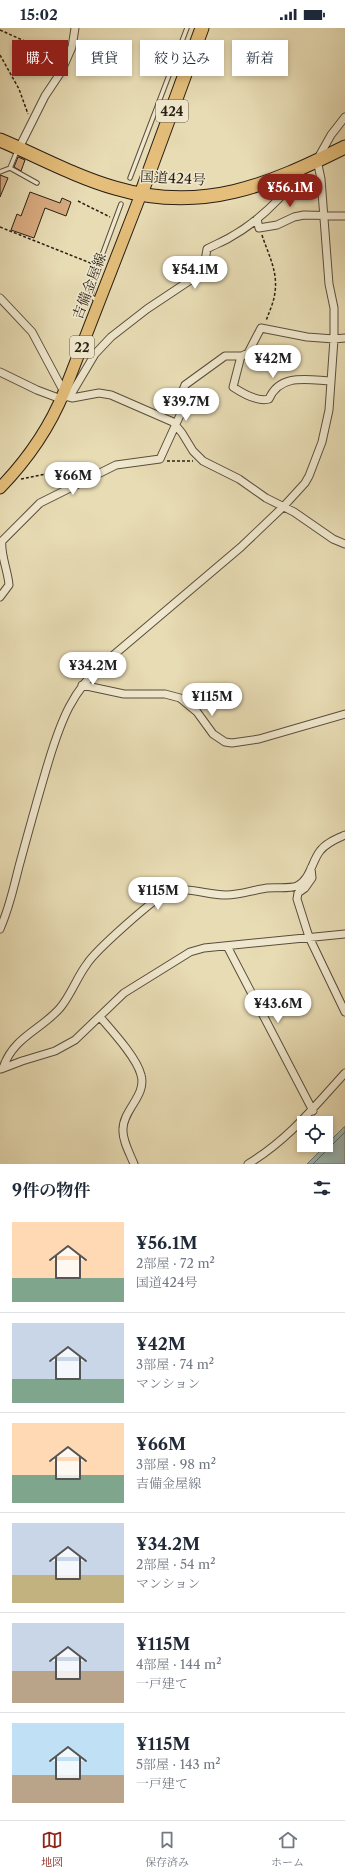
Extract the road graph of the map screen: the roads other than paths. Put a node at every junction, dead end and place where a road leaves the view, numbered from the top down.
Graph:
1 (75, 28) edge
2 (187, 28) edge
3 (202, 28) edge
4 (345, 117) edge
5 (0, 140) edge
6 (345, 147) edge
7 (18, 148) junction
8 (311, 163) junction
9 (10, 168) junction
10 (0, 172) edge
11 (130, 178) dead end
12 (37, 183) dead end
13 (141, 194) junction
14 (121, 204) dead end
15 (323, 216) junction
16 (345, 216) edge
17 (257, 219) junction
18 (0, 298) edge
19 (99, 302) junction
20 (345, 338) edge
21 (334, 339) junction
22 (241, 356) junction
23 (0, 372) edge
24 (331, 381) junction
25 (64, 396) junction
26 (175, 424) junction
27 (3, 485) edge
28 (284, 506) junction
29 (345, 544) edge
30 (0, 597) edge
31 (82, 685) junction
32 (345, 714) edge
33 (345, 835) edge
34 (311, 868) junction
35 (0, 929) edge
36 (345, 934) edge
37 (310, 937) junction
38 (226, 946) junction
39 (345, 1012) edge
40 (100, 1017) junction
41 (2, 1069) edge
42 (345, 1073) edge
43 (313, 1110) junction
44 (134, 1164) edge
45 (248, 1164) edge

1 - 7 street
2 - 11 lane
3 - 13 highway, 424
4 - 8 street
5 - 7 highway, 国道424号
6 - 8 highway, 国道424号
7 - 9 lane
7 - 13 highway, 国道424号
8 - 13 highway, 国道424号
8 - 15 street
8 - 17 street
9 - 10 lane
9 - 12 lane
13 - 19 main road, 吉備金屋線 / 22
14 - 19 lane
15 - 16 street
15 - 17 street
15 - 21 street
17 - 25 street
18 - 25 street
19 - 25 main road, 吉備金屋線 / 22
20 - 21 street
21 - 22 street
21 - 24 street
22 - 24 street
22 - 26 street
23 - 25 street
24 - 28 street
25 - 26 street
25 - 27 main road, 吉備金屋線 / 22
26 - 28 street
26 - 30 street
28 - 29 street
28 - 31 street
31 - 32 street
31 - 35 street
33 - 34 street
34 - 37 street
34 - 41 street
36 - 37 street
37 - 38 street
37 - 39 street
38 - 40 street
38 - 43 street
40 - 41 street
40 - 44 street
42 - 43 street
43 - 45 street

